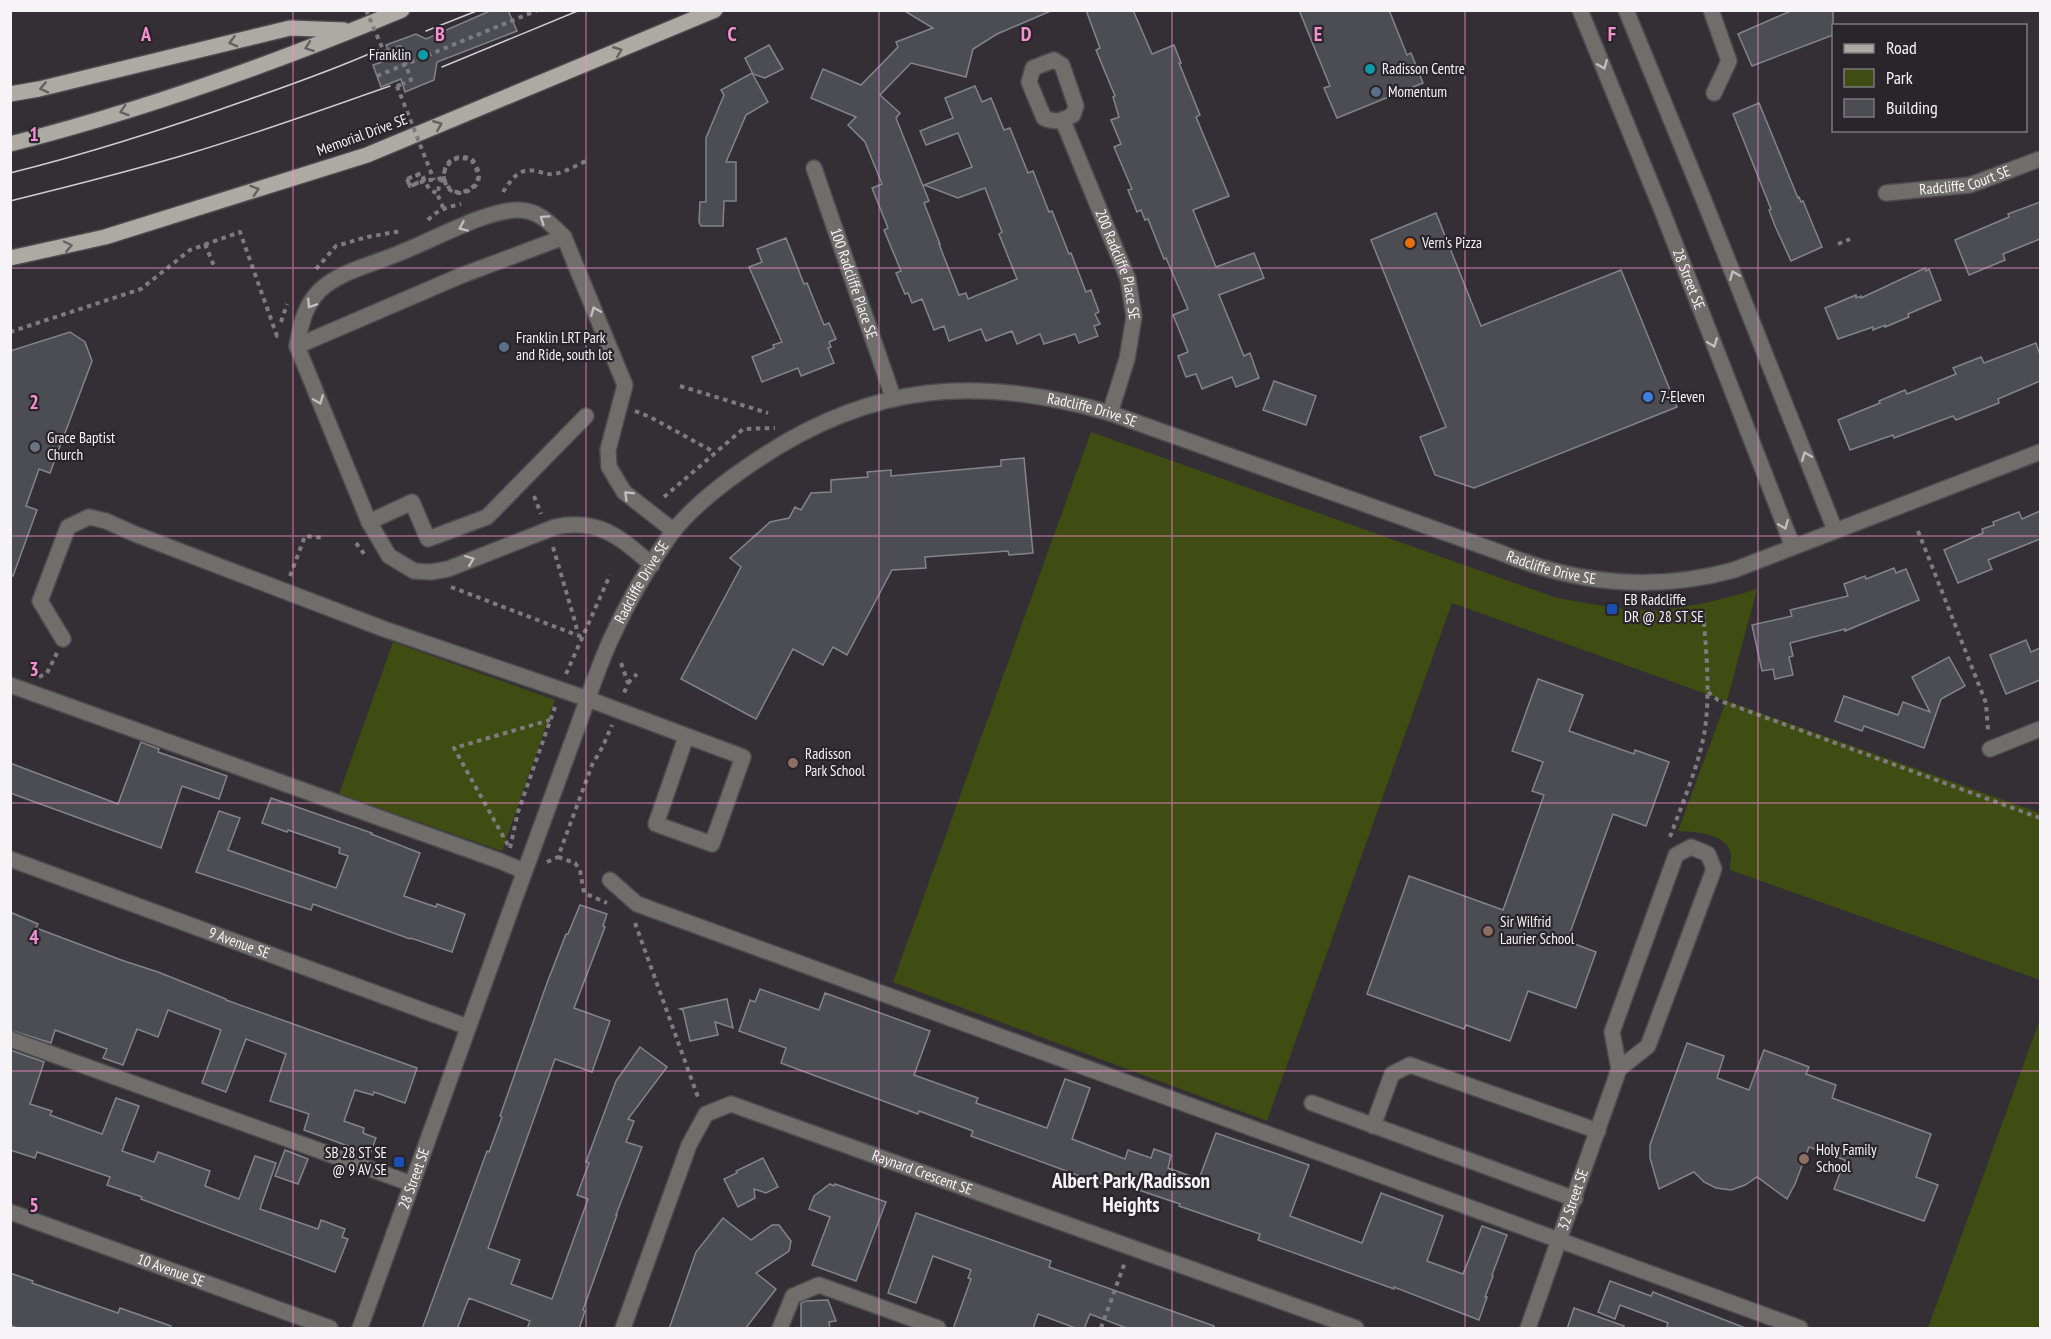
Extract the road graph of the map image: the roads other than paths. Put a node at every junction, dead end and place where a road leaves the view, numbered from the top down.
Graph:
1 (402, 10) edge
2 (715, 10) edge
3 (1580, 10) edge
4 (1626, 10) edge
5 (1711, 10) edge
6 (353, 31) junction
7 (1714, 93) dead end
8 (10, 94) edge
9 (1063, 121) dead end
10 (10, 144) edge
11 (2040, 159) edge
12 (814, 168) dead end
13 (1886, 193) dead end
14 (564, 237) junction
15 (10, 258) edge
16 (297, 346) junction
17 (893, 398) junction
18 (1110, 413) junction
19 (586, 416) dead end
20 (2040, 452) edge
21 (369, 522) junction
22 (1835, 530) junction
23 (674, 531) junction
24 (1792, 547) junction
25 (652, 565) junction
26 (63, 639) road end
27 (13, 685) edge
28 (588, 699) junction
29 (2040, 729) edge
30 (686, 737) junction
31 (1990, 749) road end
32 (10, 859) edge
33 (524, 871) junction
34 (610, 880) dead end
35 (468, 1027) junction
36 (10, 1039) edge
37 (1619, 1069) junction
38 (1312, 1103) dead end
39 (1373, 1126) junction
40 (1598, 1131) junction
41 (412, 1185) junction
42 (1575, 1199) junction
43 (10, 1212) edge
44 (1559, 1242) junction
45 (330, 1329) edge
46 (360, 1329) edge
47 (622, 1329) edge
48 (780, 1329) edge
49 (938, 1329) edge
50 (1356, 1329) edge
51 (1528, 1329) edge
52 (1800, 1329) edge

1 - 6 main road
15 -> 2 main road, Memorial Drive SE
3 -> 24 street, 28 Street SE
22 -> 4 street
5 - 7 street
6 -> 8 main road
6 -> 10 main road
9 - 18 street, 200 Radcliffe Place SE
11 - 13 street, Radcliffe Court SE
12 - 17 street, 100 Radcliffe Place SE
14 - 16 street
14 -> 16 street
23 -> 14 street
16 -> 21 street
17 - 18 street, Radcliffe Drive SE
17 - 23 street, Radcliffe Drive SE
18 - 24 street, Radcliffe Drive SE
19 - 21 street
20 - 22 street, Radcliffe Drive SE
21 -> 25 street
22 - 24 street, Radcliffe Drive SE
23 - 25 street, Radcliffe Drive SE
25 - 28 street, Radcliffe Drive SE
26 - 28 street
27 - 33 street
28 - 30 street
28 - 33 street, Radcliffe Drive SE
29 - 31 street
30 - 30 street
32 - 35 street, 9 Avenue SE
33 - 35 street, Radcliffe Drive SE
34 - 44 street
35 - 41 street, 28 Street SE
36 - 41 street
37 - 37 street
37 - 40 street, 32 Street SE
38 - 39 street
39 - 40 street
39 - 42 street
40 - 42 street, 32 Street SE
41 - 46 street, 28 Street SE
42 - 44 street, 32 Street SE
43 - 45 street, 10 Avenue SE
44 - 51 street, 32 Street SE
44 - 52 street
47 - 50 street, Raynard Crescent SE
48 - 49 street

